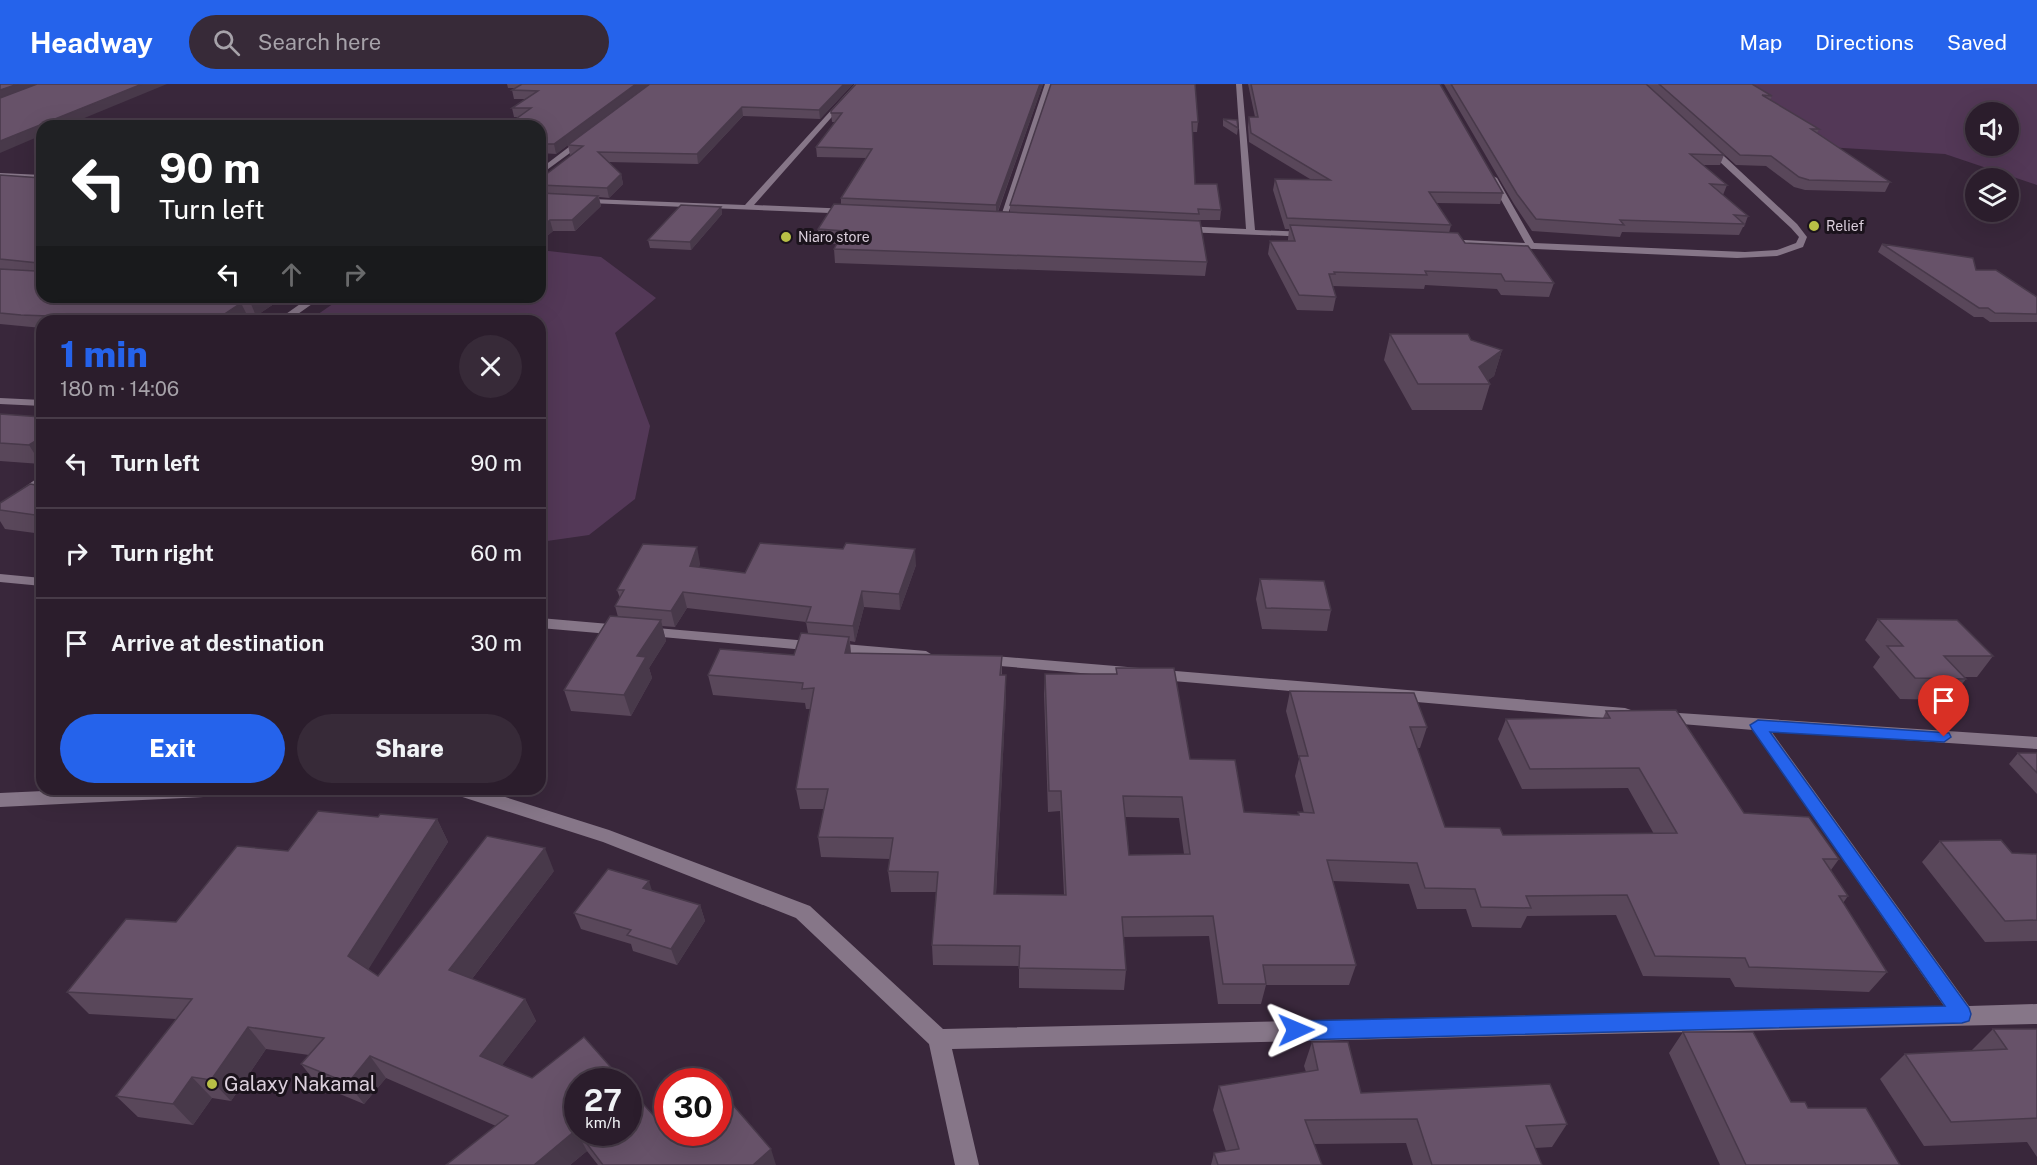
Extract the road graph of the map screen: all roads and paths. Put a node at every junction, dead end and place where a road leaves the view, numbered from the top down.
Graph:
1 (858, 84) edge
2 (1048, 84) edge
3 (1239, 84) edge
4 (594, 132) edge
5 (1699, 138) edge
6 (1485, 165) edge
7 (546, 168) edge
8 (0, 175) edge
9 (36, 177) edge
10 (546, 199) edge
11 (748, 207) junction
12 (863, 213) edge
13 (990, 219) edge
14 (1002, 220) junction
15 (1014, 220) edge
16 (1168, 228) edge
17 (1251, 232) junction
18 (1321, 236) edge
19 (1438, 241) edge
20 (1531, 246) junction
21 (308, 303) edge
22 (290, 315) edge
23 (0, 400) edge
24 (36, 403) edge
25 (36, 483) edge
26 (0, 510) edge
27 (0, 578) edge
28 (36, 581) edge
29 (546, 624) edge
30 (946, 657) edge
31 (970, 659) edge
32 (1758, 725) junction
33 (2037, 743) edge
34 (102, 795) edge
35 (478, 795) edge
36 (0, 800) edge
37 (1962, 1014) junction
38 (2037, 1014) edge
39 (939, 1039) junction
40 (967, 1165) edge

1 - 11 street
2 - 14 street
3 - 17 street
4 - 7 street
5 - 20 street
6 - 20 street
8 - 9 street
10 - 11 street
11 - 12 street
13 - 14 street
14 - 15 street
16 - 17 street
17 - 18 street
19 - 20 street
21 - 22 street
23 - 24 street
25 - 26 street
27 - 28 street
29 - 30 street
31 - 32 street
32 - 33 street
32 - 37 street
34 - 36 street
35 - 39 street
37 - 38 street
37 - 39 street
39 - 40 street

